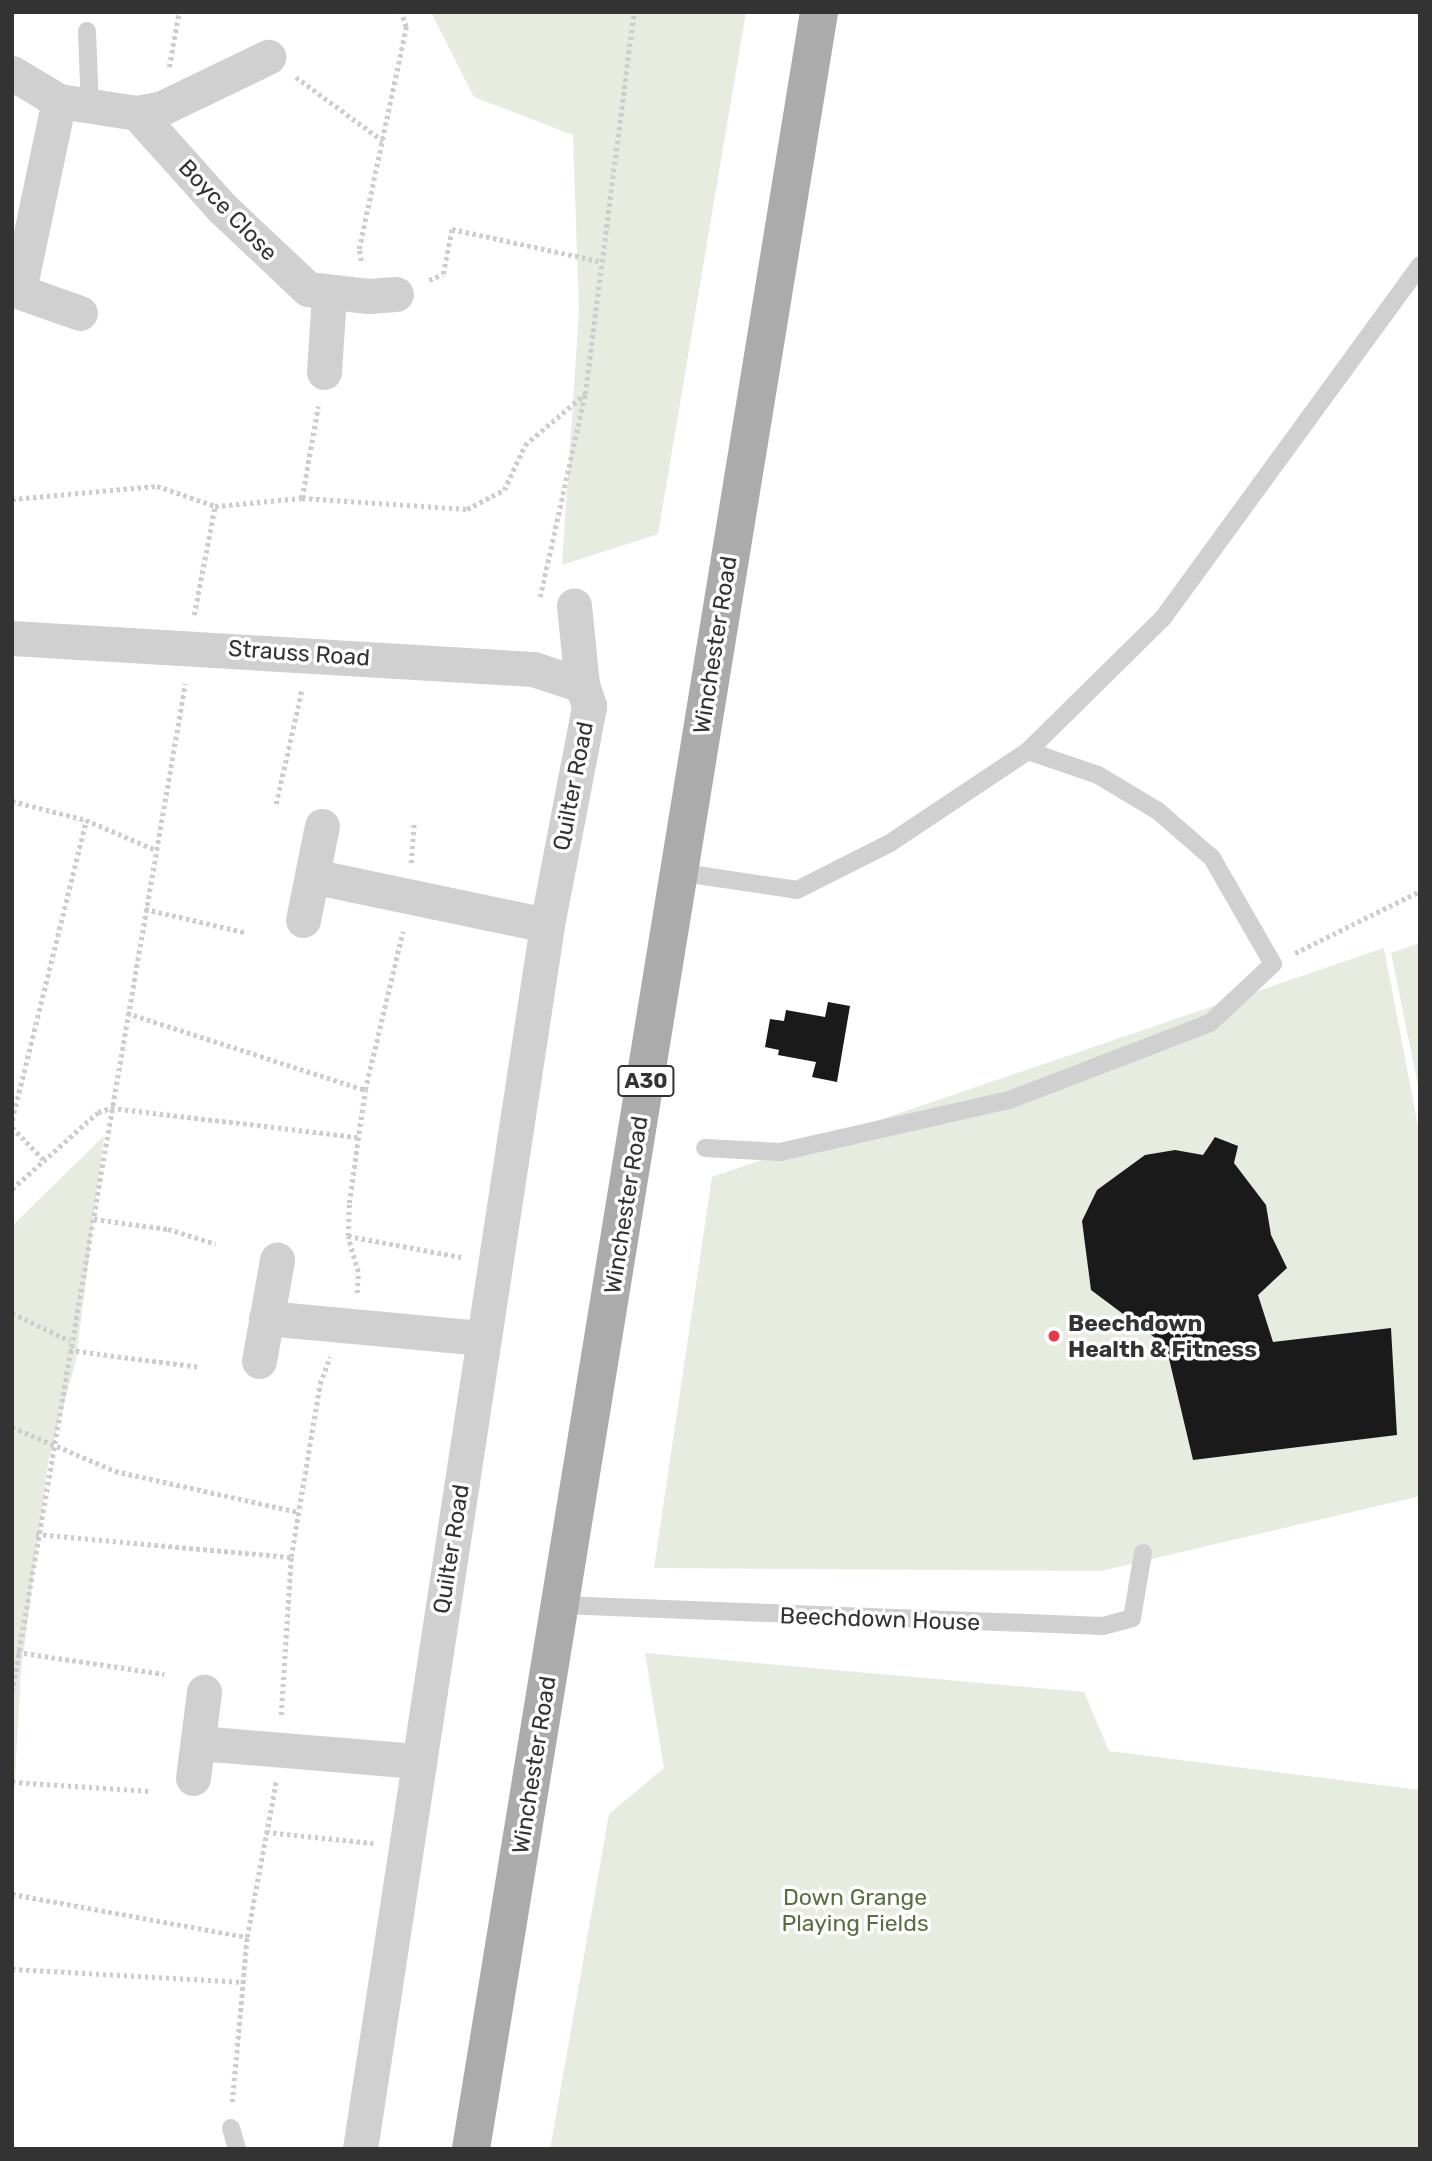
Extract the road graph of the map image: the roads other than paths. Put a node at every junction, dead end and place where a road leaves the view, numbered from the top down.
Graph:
1 (819, 12) edge
2 (87, 31) dead end
3 (268, 57) road end
4 (12, 73) edge
5 (75, 105) junction
6 (150, 110) junction
7 (1420, 265) edge
8 (16, 289) edge
9 (329, 294) junction
10 (382, 295) road end
11 (80, 313) dead end
12 (324, 372) road end
13 (559, 605) road end
14 (12, 638) edge
15 (582, 685) junction
16 (1028, 751) junction
17 (322, 826) dead end
18 (677, 872) junction
19 (312, 876) junction
20 (303, 920) dead end
21 (547, 925) junction
22 (705, 1148) dead end
23 (277, 1260) dead end
24 (266, 1318) junction
25 (483, 1338) junction
26 (259, 1361) dead end
27 (1143, 1553) dead end
28 (560, 1605) junction
29 (204, 1692) dead end
30 (198, 1743) junction
31 (419, 1761) junction
32 (193, 1779) dead end
33 (231, 2128) road end
34 (237, 2149) edge
35 (360, 2149) edge
36 (471, 2149) edge

1 - 18 main road, Winchester Road / A30
2 - 5 lane
3 - 6 street
4 - 5 street
5 - 6 street
5 - 8 street
6 - 9 street, Boyce Close
7 - 16 lane
8 - 11 street
9 - 10 street, Boyce Close
9 - 12 street
13 - 15 street, Quilter Road
14 - 15 street, Strauss Road
15 - 21 street, Quilter Road
16 - 18 lane
16 - 22 lane
17 - 19 street
18 - 28 main road, Winchester Road / A30
19 - 20 street
19 - 21 street
21 - 25 street, Quilter Road
23 - 24 street
24 - 25 street
24 - 26 street
25 - 31 street, Quilter Road
27 - 28 lane, Beechdown House
28 - 36 main road, Winchester Road / A30
29 - 30 street
30 - 31 street
30 - 32 street
31 - 35 street, Quilter Road
33 - 34 lane

